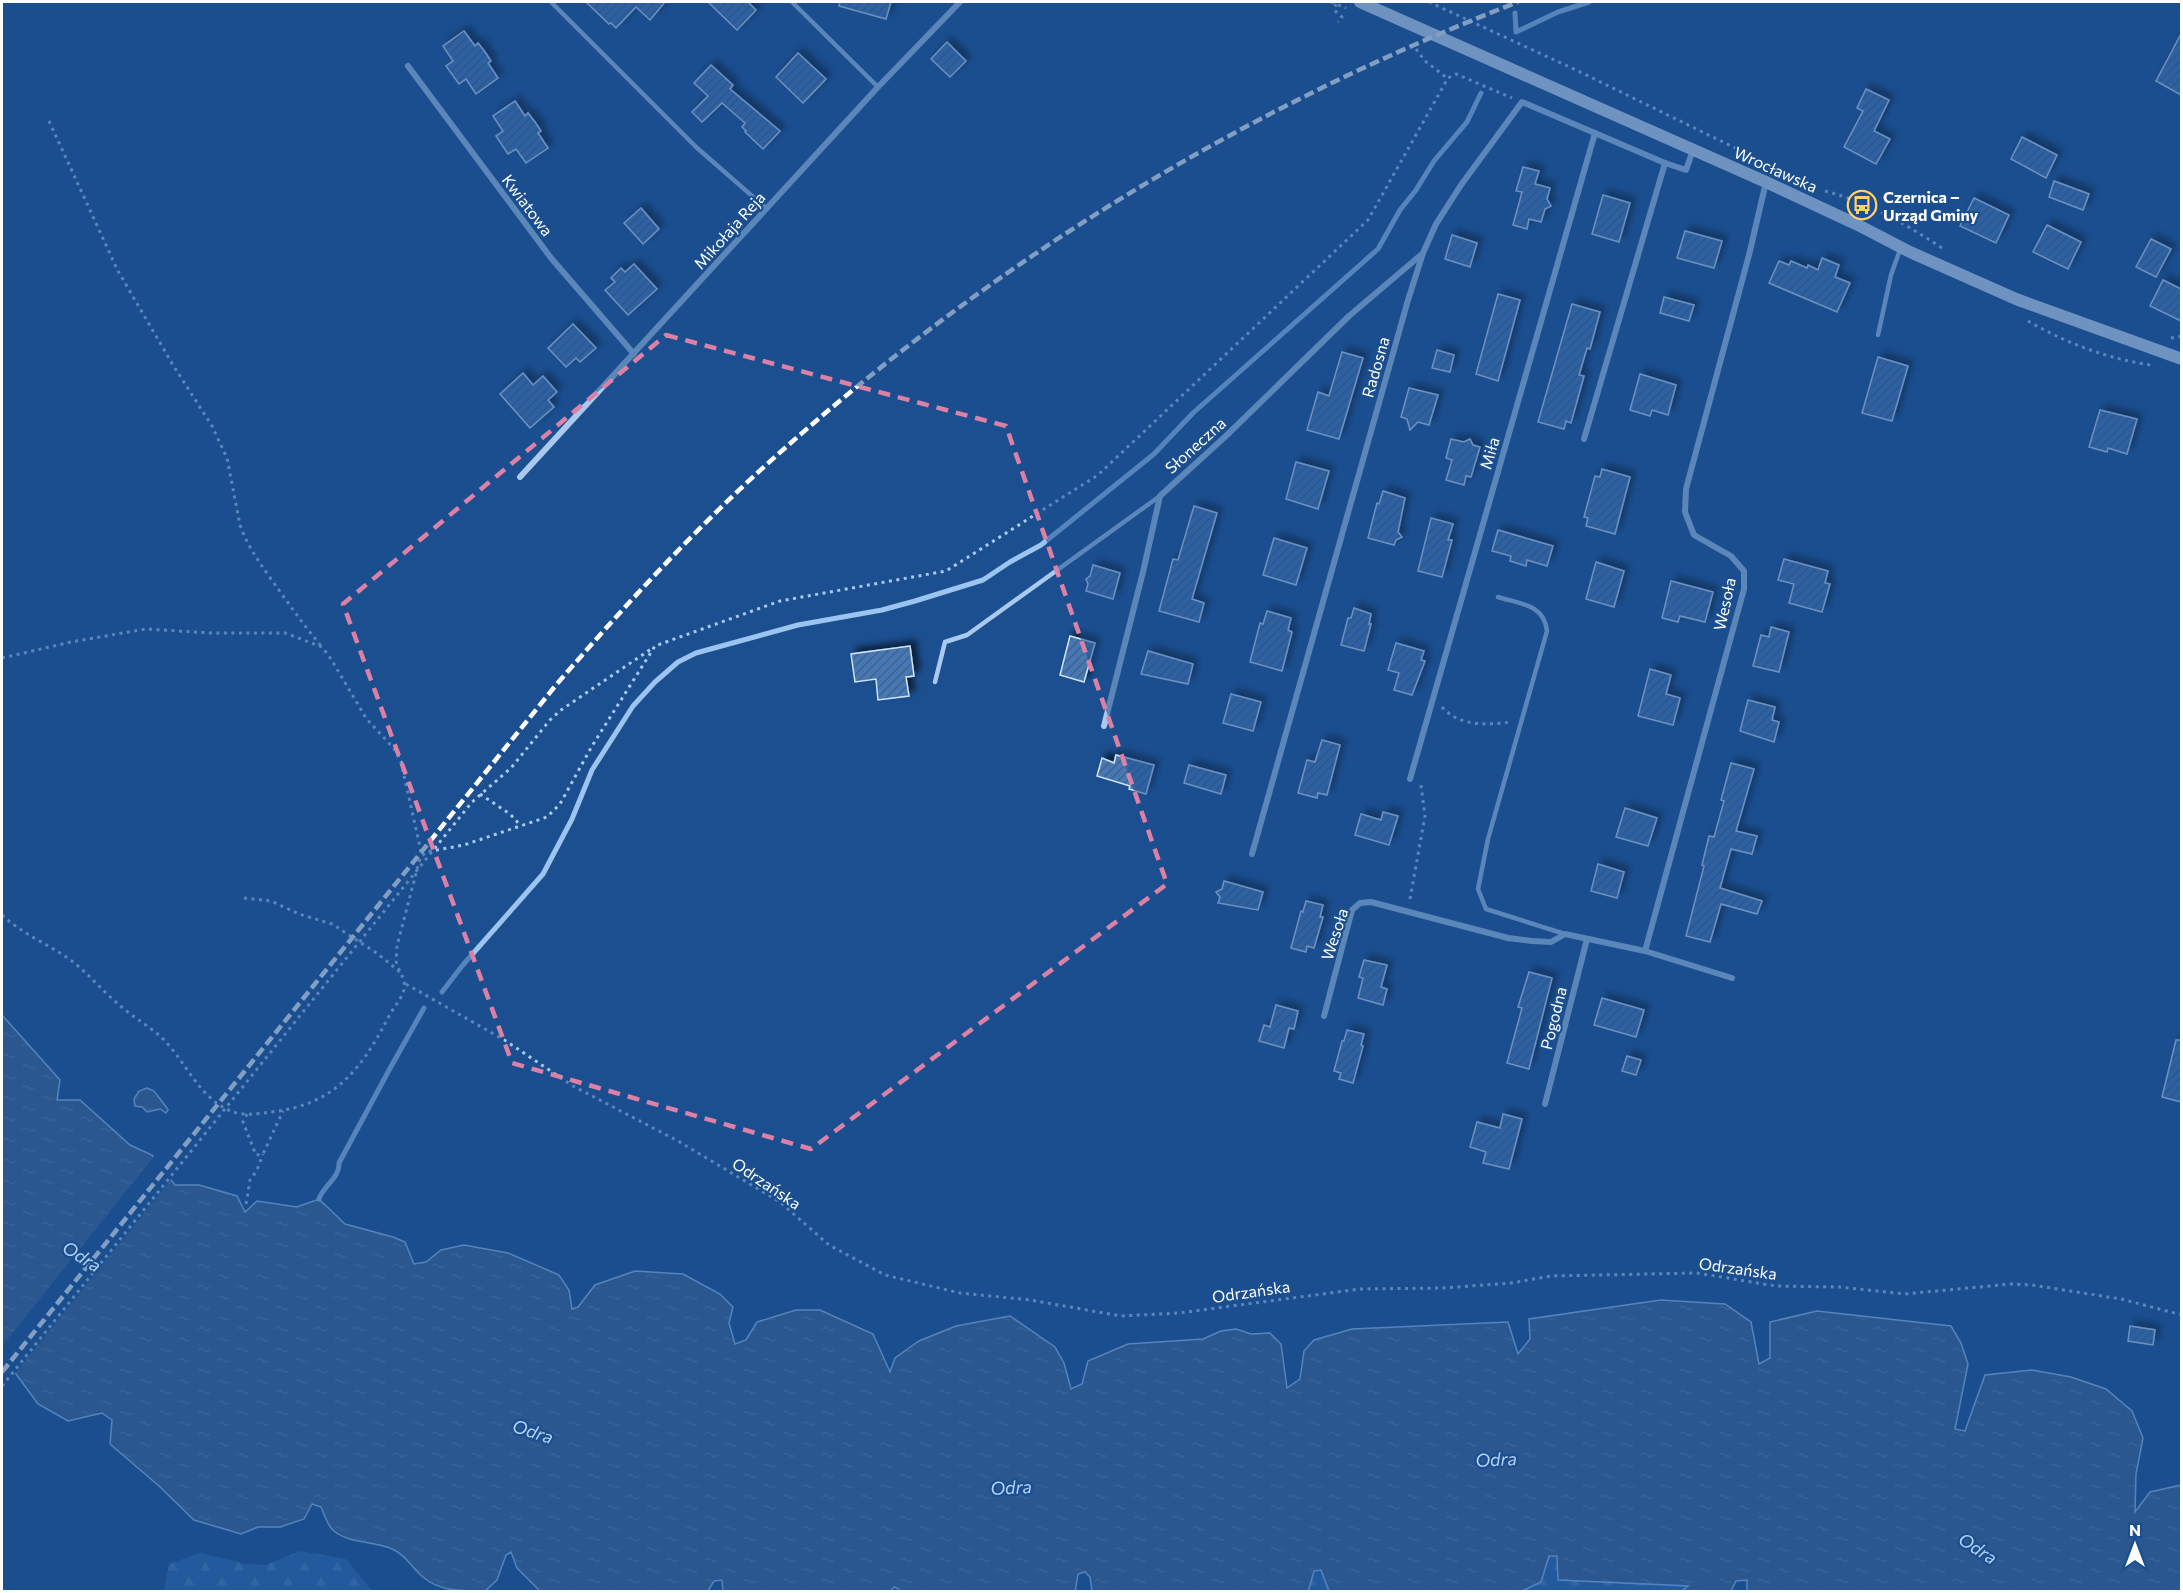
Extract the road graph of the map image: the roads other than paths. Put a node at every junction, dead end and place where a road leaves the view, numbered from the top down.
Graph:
1 (551, 2) edge
2 (792, 2) edge
3 (960, 2) edge
4 (1360, 2) edge
5 (408, 66) dead end
6 (878, 87) junction
7 (1595, 133) junction
8 (1694, 150) junction
9 (1665, 163) junction
10 (1766, 183) junction
11 (767, 208) junction
12 (1900, 247) junction
13 (1423, 253) junction
14 (1878, 335) dead end
15 (634, 354) junction
16 (2181, 359) edge
17 (1584, 439) dead end
18 (520, 477) dead end
19 (1160, 496) junction
20 (1498, 597) dead end
21 (935, 682) dead end
22 (1104, 726) dead end
23 (1410, 780) dead end
24 (1252, 854) dead end
25 (1565, 934) junction
26 (1587, 939) junction
27 (1645, 951) junction
28 (1732, 978) dead end
29 (1324, 1016) dead end
30 (1545, 1104) dead end

1 - 11 lane
2 - 6 lane
3 - 6 street, Mikołaja Reja
4 - 8 main road, Wrocławska
5 - 15 street, Kwiatowa
6 - 11 street, Mikołaja Reja
7 - 9 street
7 - 13 street, Radosna
7 - 23 street, Miła
8 - 9 street
8 - 10 main road, Wrocławska
9 - 17 street
10 - 12 main road, Wrocławska
10 - 27 street, Wesoła
11 - 15 street, Mikołaja Reja
12 - 14 lane
12 - 16 main road, Wrocławska
13 - 19 street, Słoneczna
13 - 24 street, Radosna
15 - 18 street, Mikołaja Reja
19 - 21 lane
19 - 22 street, Słoneczna
20 - 25 lane
25 - 26 street, Wesoła
25 - 29 street, Wesoła
26 - 27 street, Wesoła
26 - 30 street, Pogodna
27 - 28 street, Wesoła

